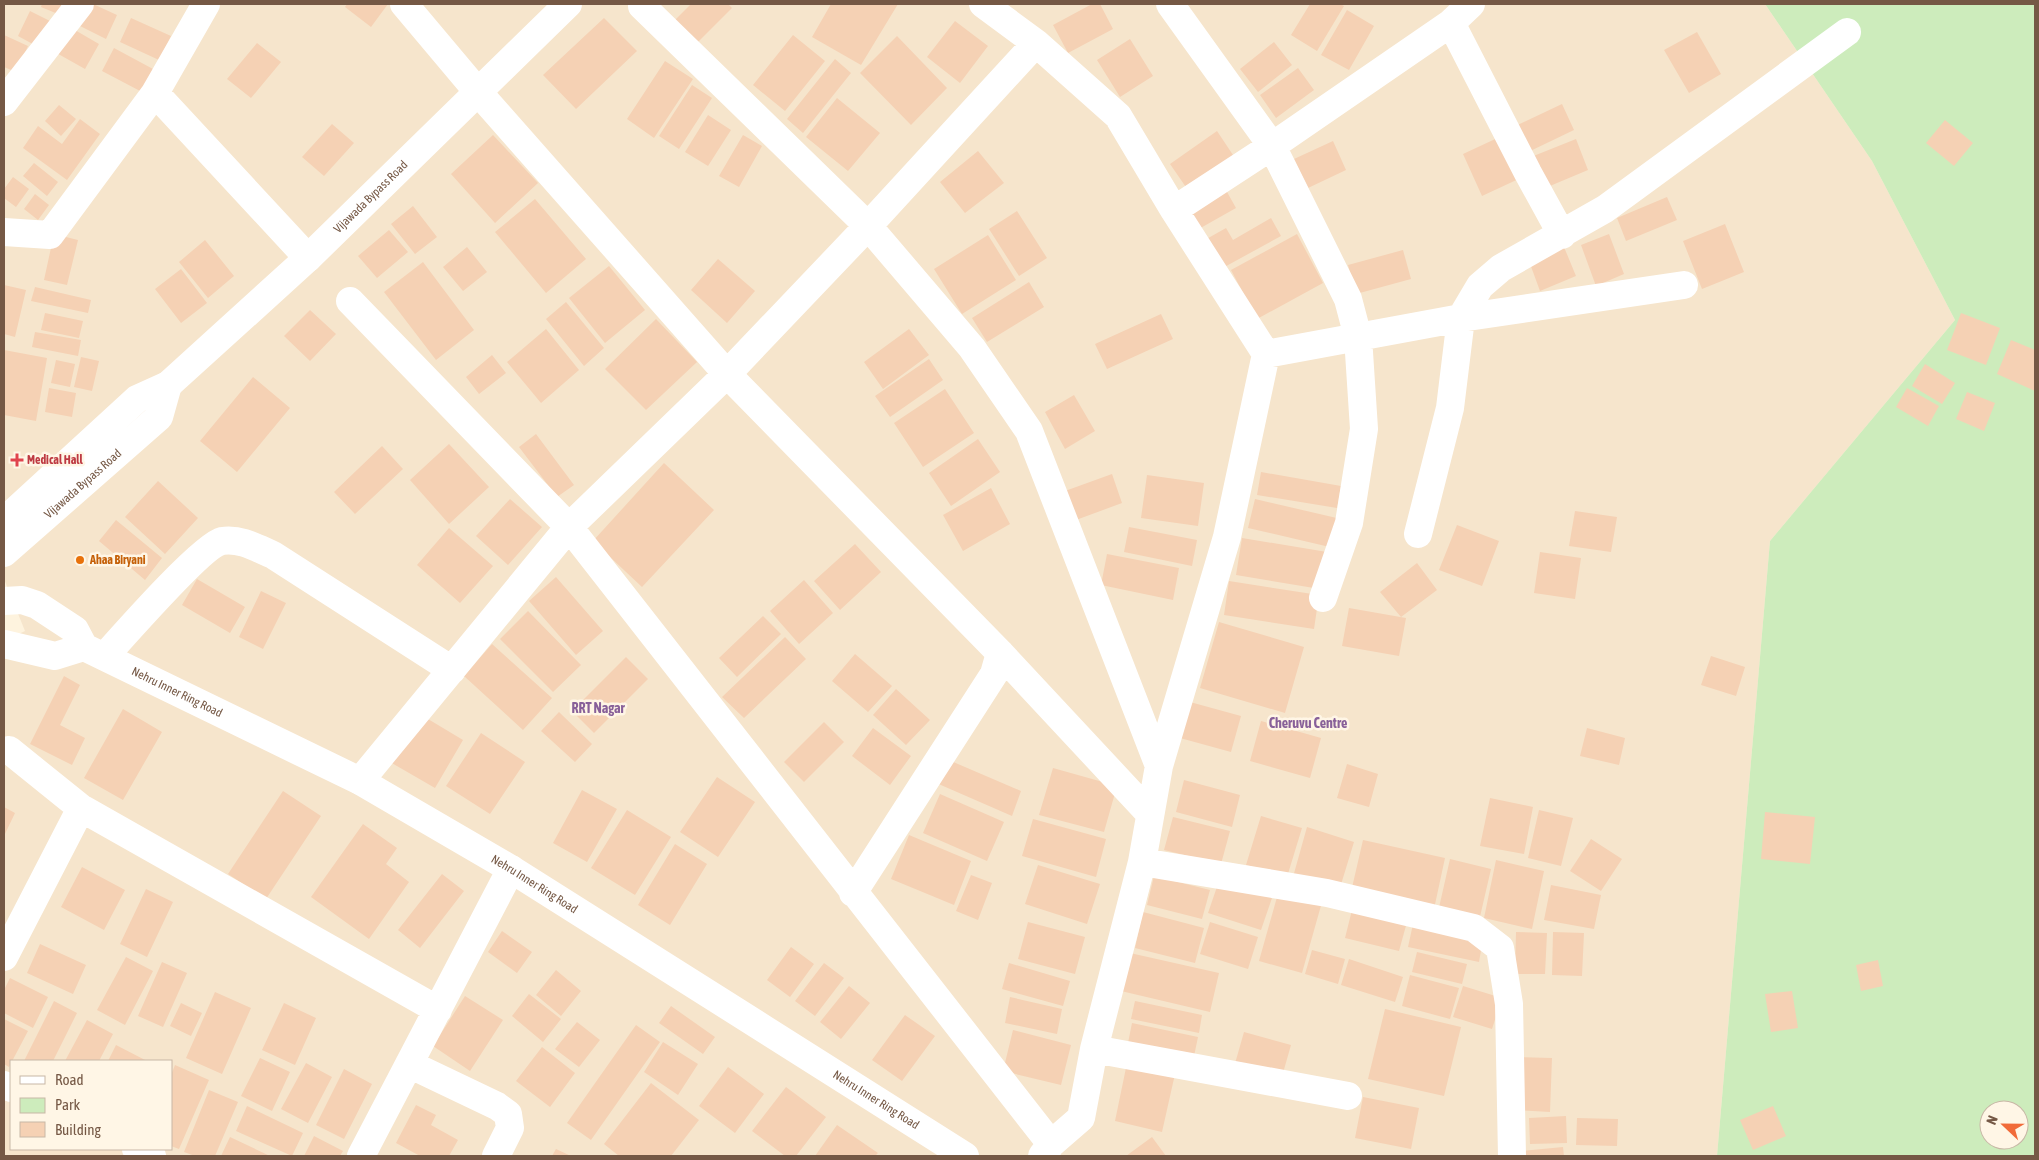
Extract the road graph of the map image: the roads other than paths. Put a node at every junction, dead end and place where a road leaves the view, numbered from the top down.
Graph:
1 (80, 4) edge
2 (206, 4) edge
3 (404, 4) edge
4 (568, 4) edge
5 (983, 4) edge
6 (1170, 4) edge
7 (1471, 4) edge
8 (642, 6) dead end
9 (1451, 23) junction
10 (1847, 32) dead end
11 (1036, 43) junction
12 (478, 92) junction
13 (155, 93) junction
14 (4, 102) edge
15 (1272, 146) junction
16 (1174, 210) junction
17 (868, 226) junction
18 (4, 232) edge
19 (1562, 235) junction
20 (308, 258) junction
21 (1684, 285) dead end
22 (350, 301) dead end
23 (1461, 318) junction
24 (1358, 338) junction
25 (1266, 354) junction
26 (727, 374) junction
27 (168, 385) junction
28 (4, 521) edge
29 (569, 527) junction
30 (1418, 534) dead end
31 (4, 553) edge
32 (1323, 598) dead end
33 (4, 601) edge
34 (4, 644) edge
35 (95, 651) junction
36 (1000, 653) junction
37 (452, 670) junction
38 (9, 750) dead end
39 (1159, 766) junction
40 (360, 781) junction
41 (81, 808) junction
42 (1150, 814) junction
43 (1142, 862) junction
44 (511, 869) junction
45 (853, 893) junction
46 (4, 957) edge
47 (438, 1010) junction
48 (1094, 1049) junction
49 (409, 1064) junction
50 (1348, 1096) dead end
51 (138, 1150) edge
52 (1046, 1150) edge
53 (152, 1156) edge
54 (361, 1156) edge
55 (496, 1156) edge
56 (965, 1156) edge
57 (1512, 1156) edge

1 - 14 street
2 - 13 street
3 - 12 street
4 - 12 street, Vijawada Bypass Road
5 - 11 street
6 - 15 street
7 - 9 street
8 - 17 street
9 - 15 street
9 - 19 street
10 - 19 street
11 - 16 street
11 - 17 street
12 - 20 street, Vijawada Bypass Road
12 - 26 street
13 - 18 street
13 - 20 street
15 - 16 street
15 - 24 street
16 - 25 street
17 - 26 street
17 - 39 street
19 - 23 street
20 - 27 street, Vijawada Bypass Road
21 - 23 street
22 - 29 street
23 - 24 street
23 - 30 street
24 - 25 street
24 - 32 street
25 - 39 street
26 - 29 street
26 - 36 street
27 - 28 street, Vijawada Bypass Road
27 - 31 street, Vijawada Bypass Road
29 - 37 street
29 - 45 street
33 - 35 street, Nehru Inner Ring Road
34 - 35 street
35 - 37 street
35 - 40 street, Nehru Inner Ring Road
36 - 42 street
36 - 45 street
37 - 40 street
38 - 41 street
39 - 42 street
40 - 44 street, Nehru Inner Ring Road
41 - 46 street
41 - 47 street
42 - 43 street
43 - 48 street
43 - 57 street
44 - 47 street
44 - 56 street, Nehru Inner Ring Road
45 - 52 street
47 - 49 street
48 - 50 street
48 - 52 street
49 - 54 street
49 - 55 street
51 - 53 street

